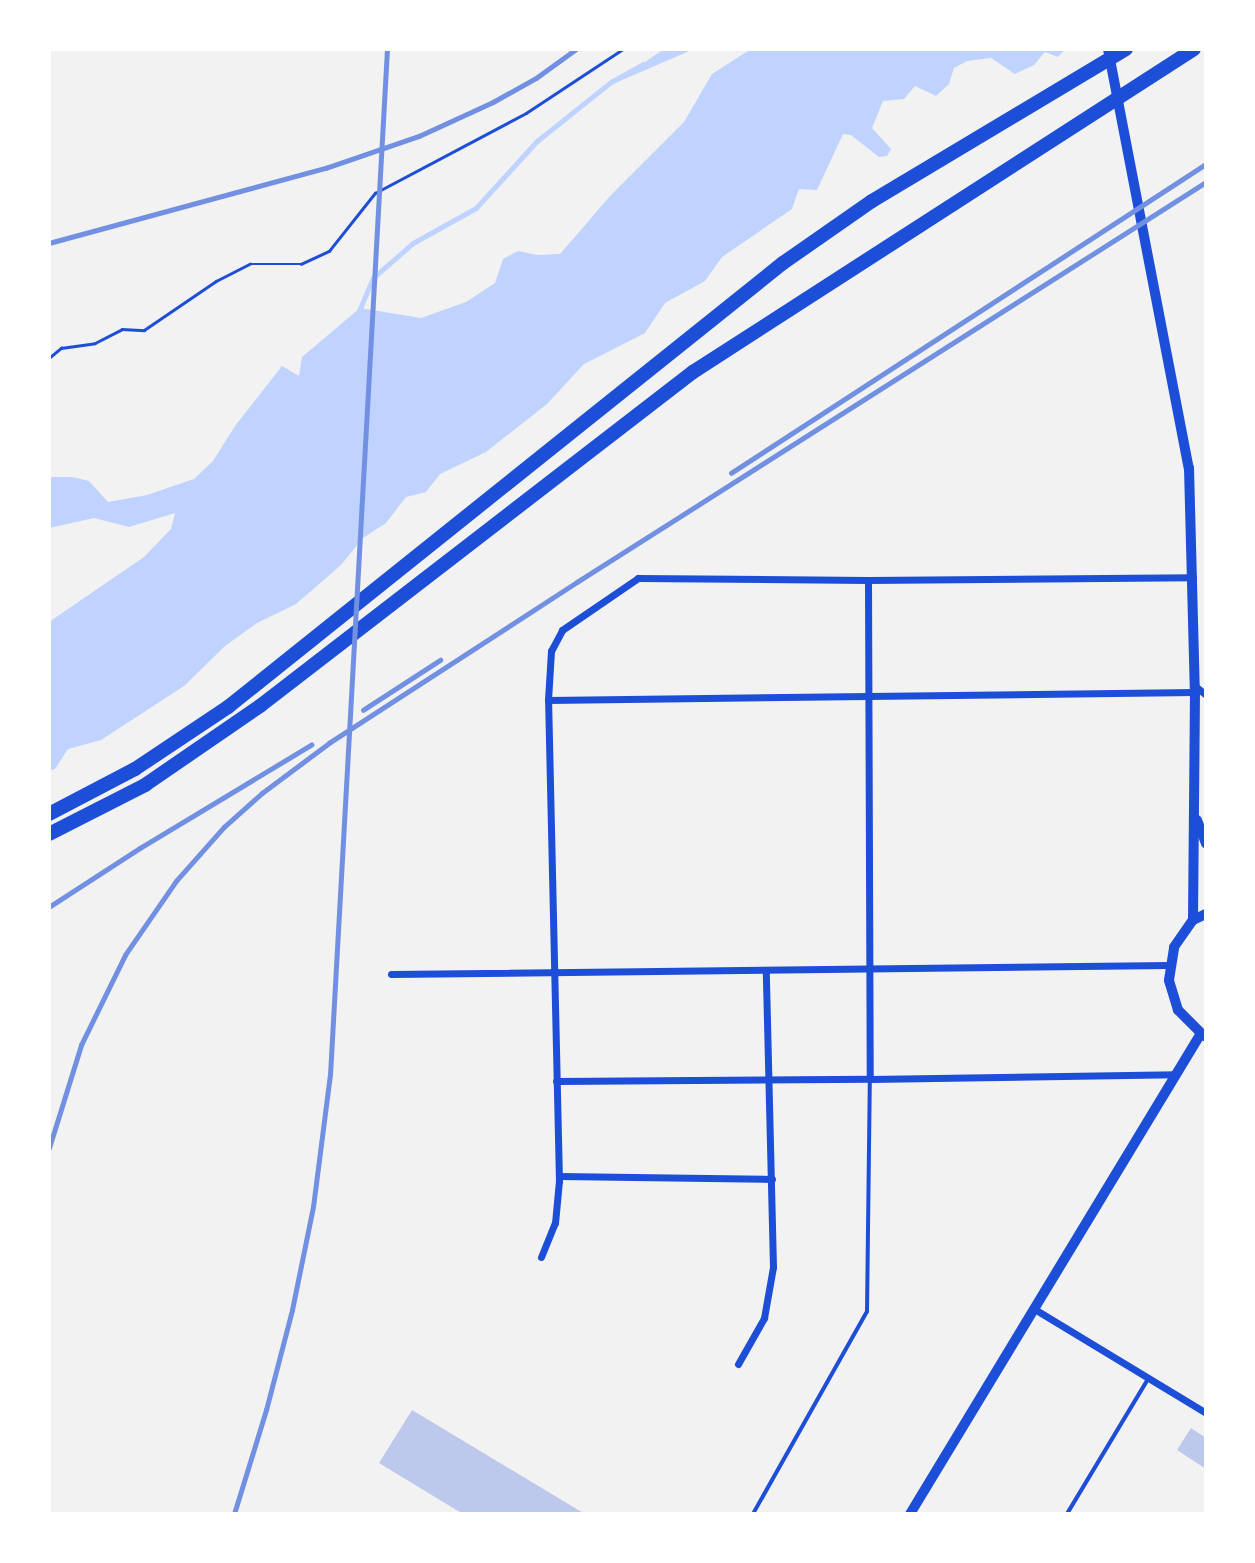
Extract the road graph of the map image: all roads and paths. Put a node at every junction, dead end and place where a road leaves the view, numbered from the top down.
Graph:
1 (623, 49) edge
2 (1108, 49) edge
3 (1126, 49) edge
4 (1194, 49) edge
5 (49, 358) edge
6 (1193, 577) junction
7 (868, 580) junction
8 (1199, 691) edge
9 (869, 694) junction
10 (548, 700) junction
11 (1194, 809) junction
12 (49, 814) edge
13 (49, 834) edge
14 (1206, 844) edge
15 (1206, 914) edge
16 (1193, 920) junction
17 (1169, 965) junction
18 (872, 968) junction
19 (766, 970) junction
20 (552, 972) junction
21 (391, 975) dead end
22 (1203, 1036) edge
23 (1177, 1074) junction
24 (870, 1079) junction
25 (770, 1080) junction
26 (556, 1081) junction
27 (559, 1176) junction
28 (772, 1179) junction
29 (541, 1257) dead end
30 (1036, 1310) junction
31 (738, 1364) dead end
32 (1148, 1378) junction
33 (1206, 1413) edge
34 (752, 1514) edge
35 (910, 1514) edge
36 (1067, 1514) edge

1 - 5 path
2 - 6 street
3 - 12 highway
4 - 13 highway
6 - 7 street
6 - 8 street
7 - 9 street
7 - 10 street
8 - 9 street
8 - 11 street
9 - 10 street
9 - 18 street
10 - 20 street
11 - 14 street
11 - 16 street
15 - 16 street
16 - 17 street
17 - 18 street
17 - 22 street
18 - 19 street
18 - 24 street
19 - 20 street
19 - 25 street
20 - 21 street
20 - 26 street
22 - 23 street
23 - 24 street
23 - 30 street
24 - 25 street
24 - 34 lane
25 - 26 street
25 - 28 street
26 - 27 street
27 - 28 street
27 - 29 street
28 - 31 street
30 - 32 street
30 - 35 street
32 - 33 street
32 - 36 lane

